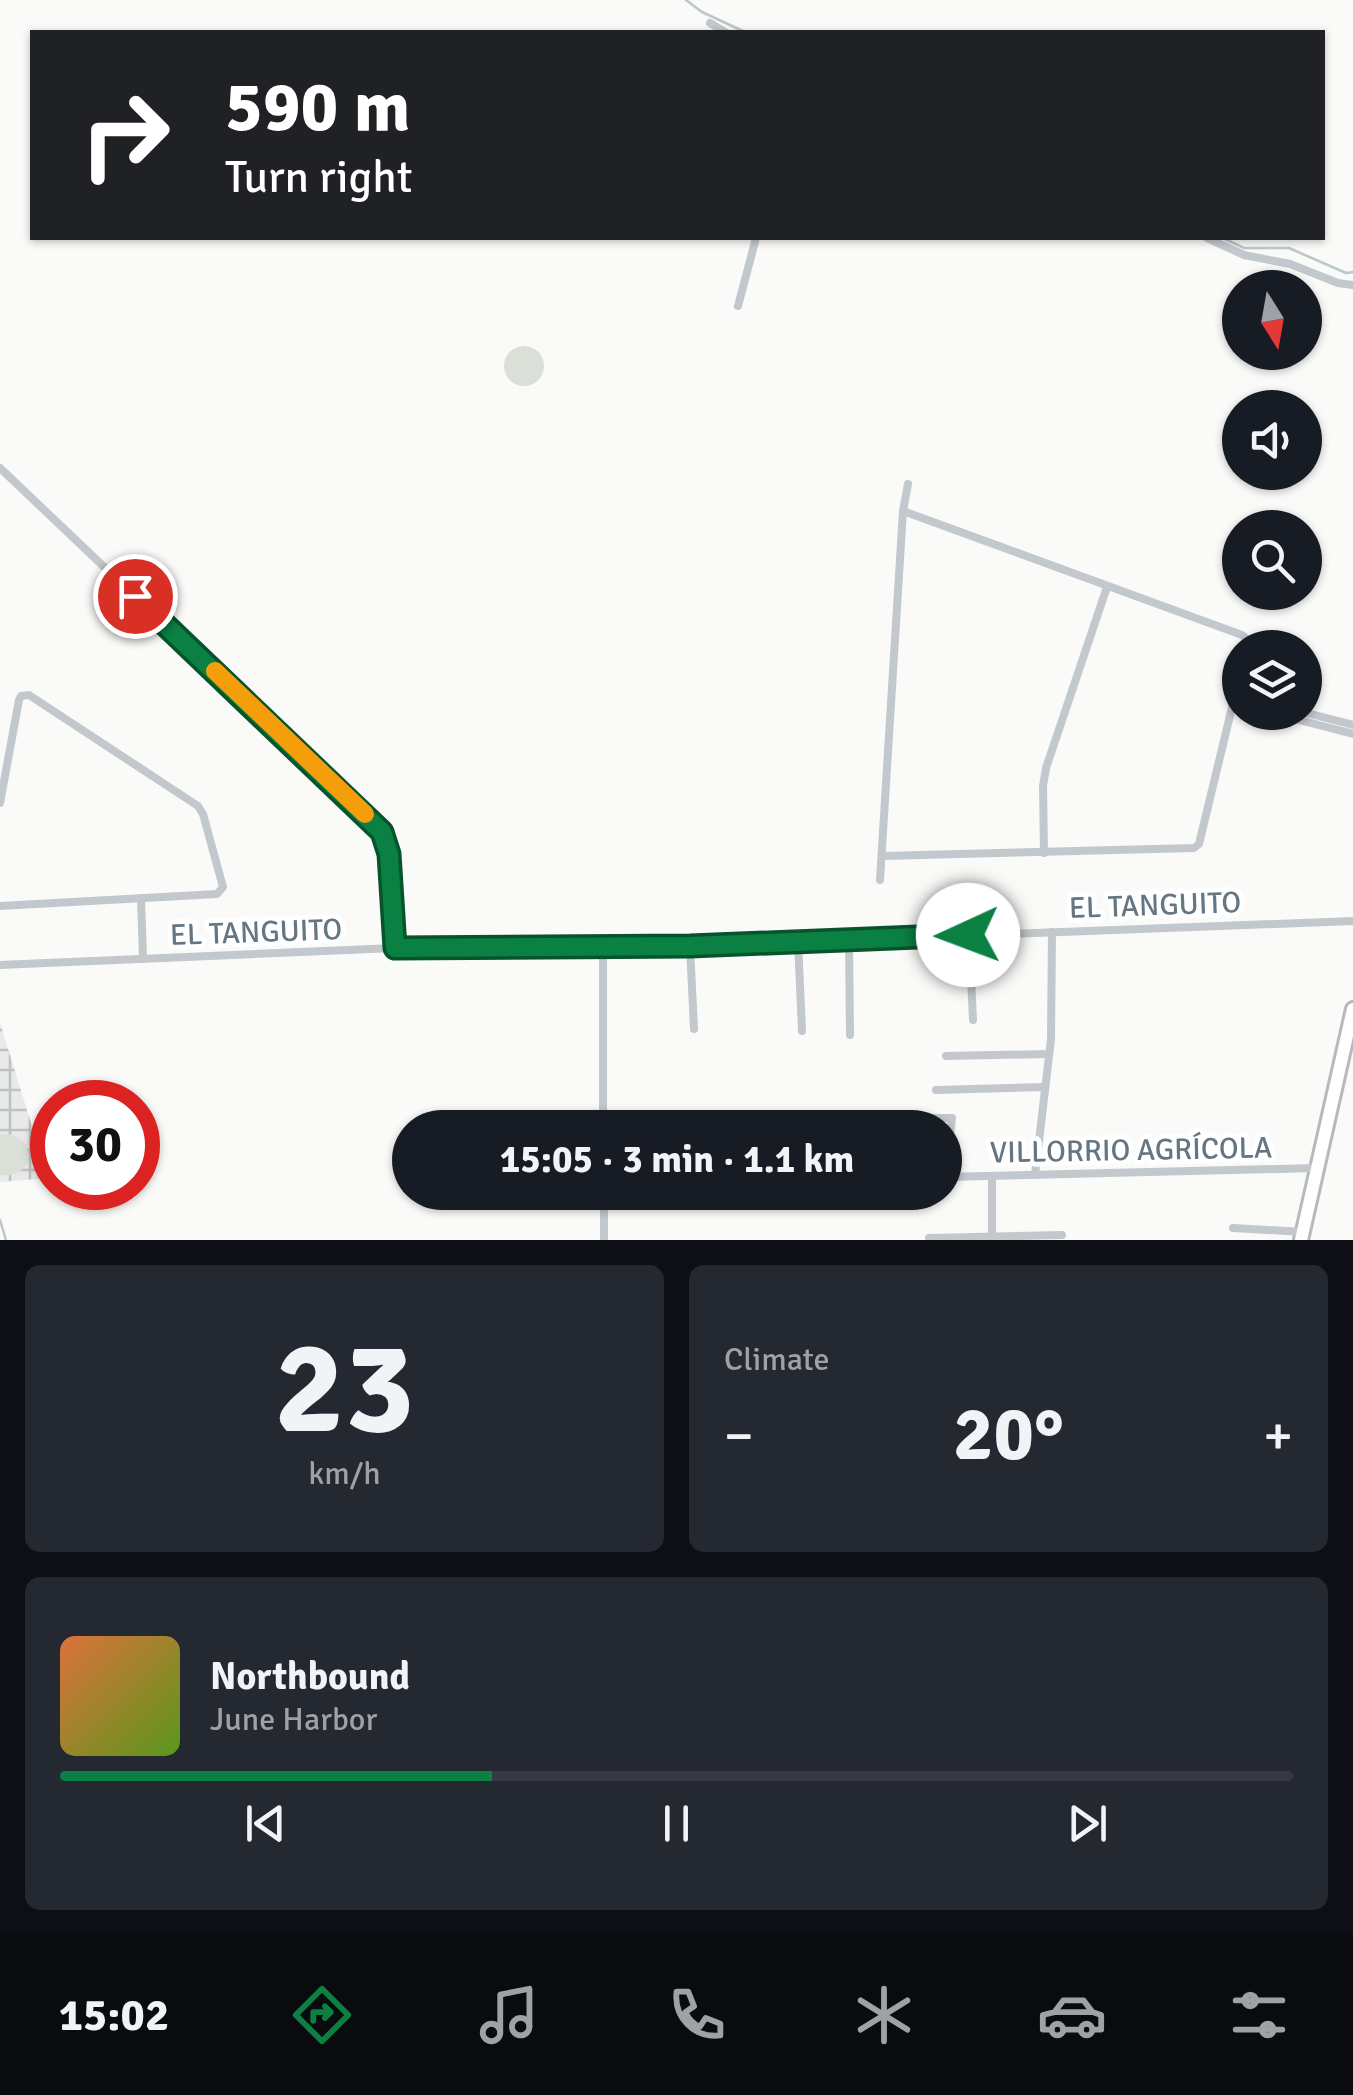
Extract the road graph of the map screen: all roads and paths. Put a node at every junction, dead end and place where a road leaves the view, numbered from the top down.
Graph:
1 (710, 23) dead end
2 (722, 30) edge
3 (755, 240) edge
4 (1211, 240) edge
5 (1353, 285) edge
6 (738, 306) dead end
7 (0, 468) edge
8 (908, 484) dead end
9 (903, 511) junction
10 (1108, 586) junction
11 (1228, 630) edge
12 (1322, 717) edge
13 (1353, 725) edge
14 (1322, 726) edge
15 (1229, 730) edge
16 (1353, 734) edge
17 (0, 803) edge
18 (1044, 852) junction
19 (882, 856) junction
20 (880, 880) dead end
21 (142, 898) junction
22 (0, 906) edge
23 (1353, 922) edge
24 (1052, 932) junction
25 (968, 935) junction
26 (848, 939) junction
27 (798, 941) junction
28 (690, 946) junction
29 (602, 947) junction
30 (395, 948) junction
31 (143, 959) junction
32 (0, 965) edge
33 (1353, 1009) edge
34 (973, 1020) dead end
35 (694, 1029) dead end
36 (802, 1030) dead end
37 (850, 1035) dead end
38 (1049, 1054) junction
39 (946, 1056) dead end
40 (1045, 1087) junction
41 (936, 1090) dead end
42 (603, 1110) edge
43 (1317, 1168) junction
44 (1035, 1174) junction
45 (992, 1176) junction
46 (962, 1177) edge
47 (604, 1210) edge
48 (1233, 1228) dead end
49 (1062, 1235) dead end
50 (1302, 1236) edge
51 (987, 1237) edge
52 (930, 1238) dead end
53 (946, 1238) edge
54 (1008, 1238) edge
55 (1042, 1238) edge
56 (604, 1240) edge

1 - 2 street
3 - 6 street
4 - 5 street
7 - 30 street
8 - 9 street
9 - 10 street
9 - 19 street
10 - 11 street
10 - 18 street
12 - 13 street
14 - 16 street
15 - 18 street
17 - 21 street
18 - 19 street
19 - 20 street
21 - 22 street
21 - 31 street
23 - 24 street, EL TANGUITO
24 - 25 street, EL TANGUITO
24 - 38 street
25 - 26 street, EL TANGUITO
25 - 34 street
26 - 27 street, EL TANGUITO
26 - 37 street
27 - 28 street, EL TANGUITO
27 - 36 street
28 - 29 street, EL TANGUITO
28 - 35 street
29 - 30 street, EL TANGUITO
29 - 42 street
30 - 31 street, EL TANGUITO
31 - 32 street, EL TANGUITO
33 - 43 main road
38 - 39 street
38 - 40 street
40 - 41 street
40 - 44 street
43 - 44 street, VILLORRIO AGRÍCOLA
43 - 50 main road
44 - 45 street, VILLORRIO AGRÍCOLA
45 - 46 street, VILLORRIO AGRÍCOLA
45 - 51 street
47 - 56 street
48 - 50 street
49 - 55 street
51 - 53 street
51 - 54 street
52 - 53 street
54 - 55 street

